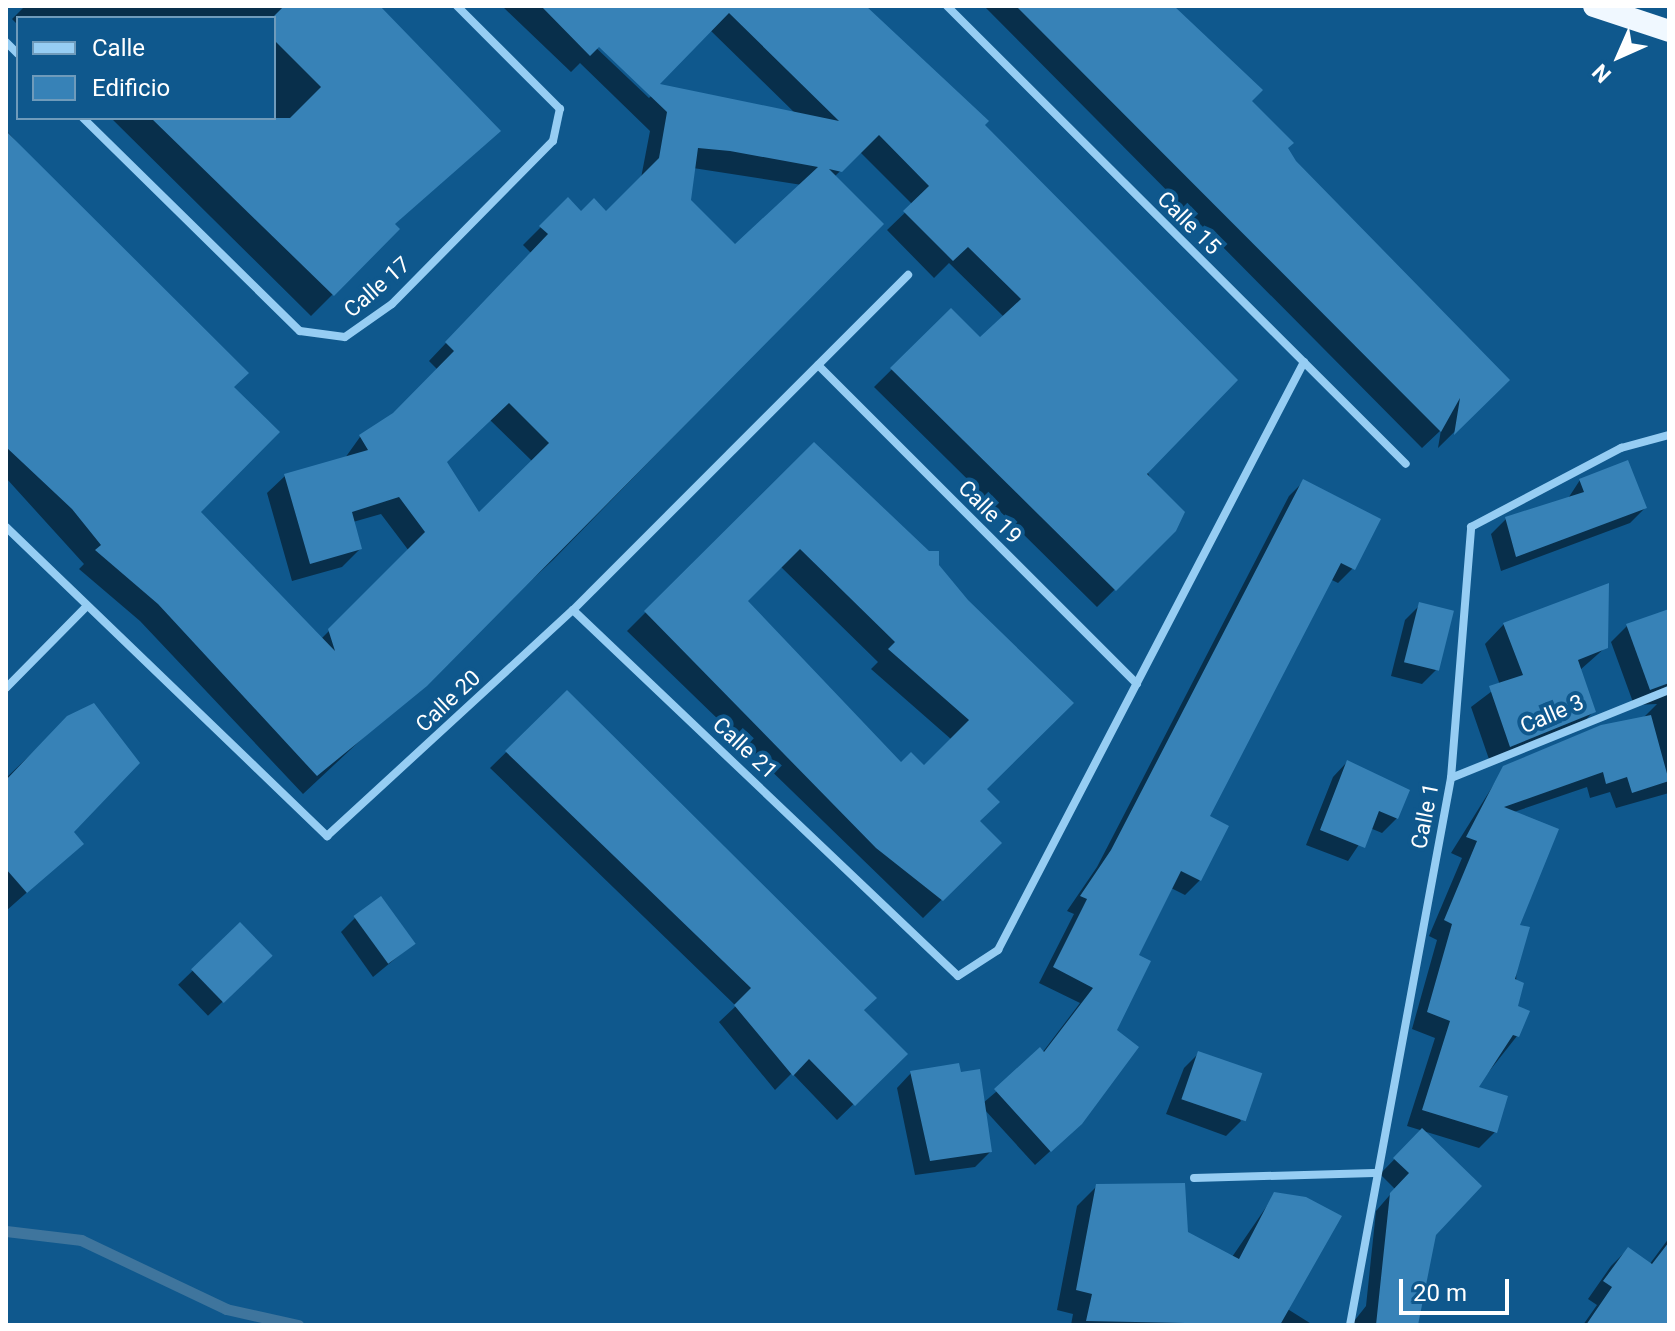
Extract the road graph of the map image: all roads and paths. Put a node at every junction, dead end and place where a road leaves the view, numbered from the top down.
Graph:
1 (457, 6) edge
2 (947, 6) edge
3 (1594, 6) edge
4 (1669, 31) edge
5 (85, 120) edge
6 (908, 275) dead end
7 (1304, 362) junction
8 (818, 365) junction
9 (1669, 435) edge
10 (1406, 464) dead end
11 (6, 527) edge
12 (86, 607) junction
13 (573, 610) junction
14 (1137, 684) junction
15 (6, 688) edge
16 (1669, 690) edge
17 (1451, 778) junction
18 (1374, 1173) junction
19 (1194, 1178) dead end
20 (1350, 1325) edge

1 - 5 street, Calle 17
2 - 7 street, Calle 15
3 - 4 highway
6 - 8 street, Calle 20
7 - 10 street, Calle 15
7 - 14 street
8 - 13 street, Calle 20
8 - 14 street, Calle 19
9 - 17 street, Calle 1
11 - 12 street, Calle 20
12 - 13 street, Calle 20
12 - 15 street
13 - 14 street, Calle 21
16 - 17 street, Calle 3
17 - 18 street, Calle 1
18 - 19 street
18 - 20 street, Calle 1

